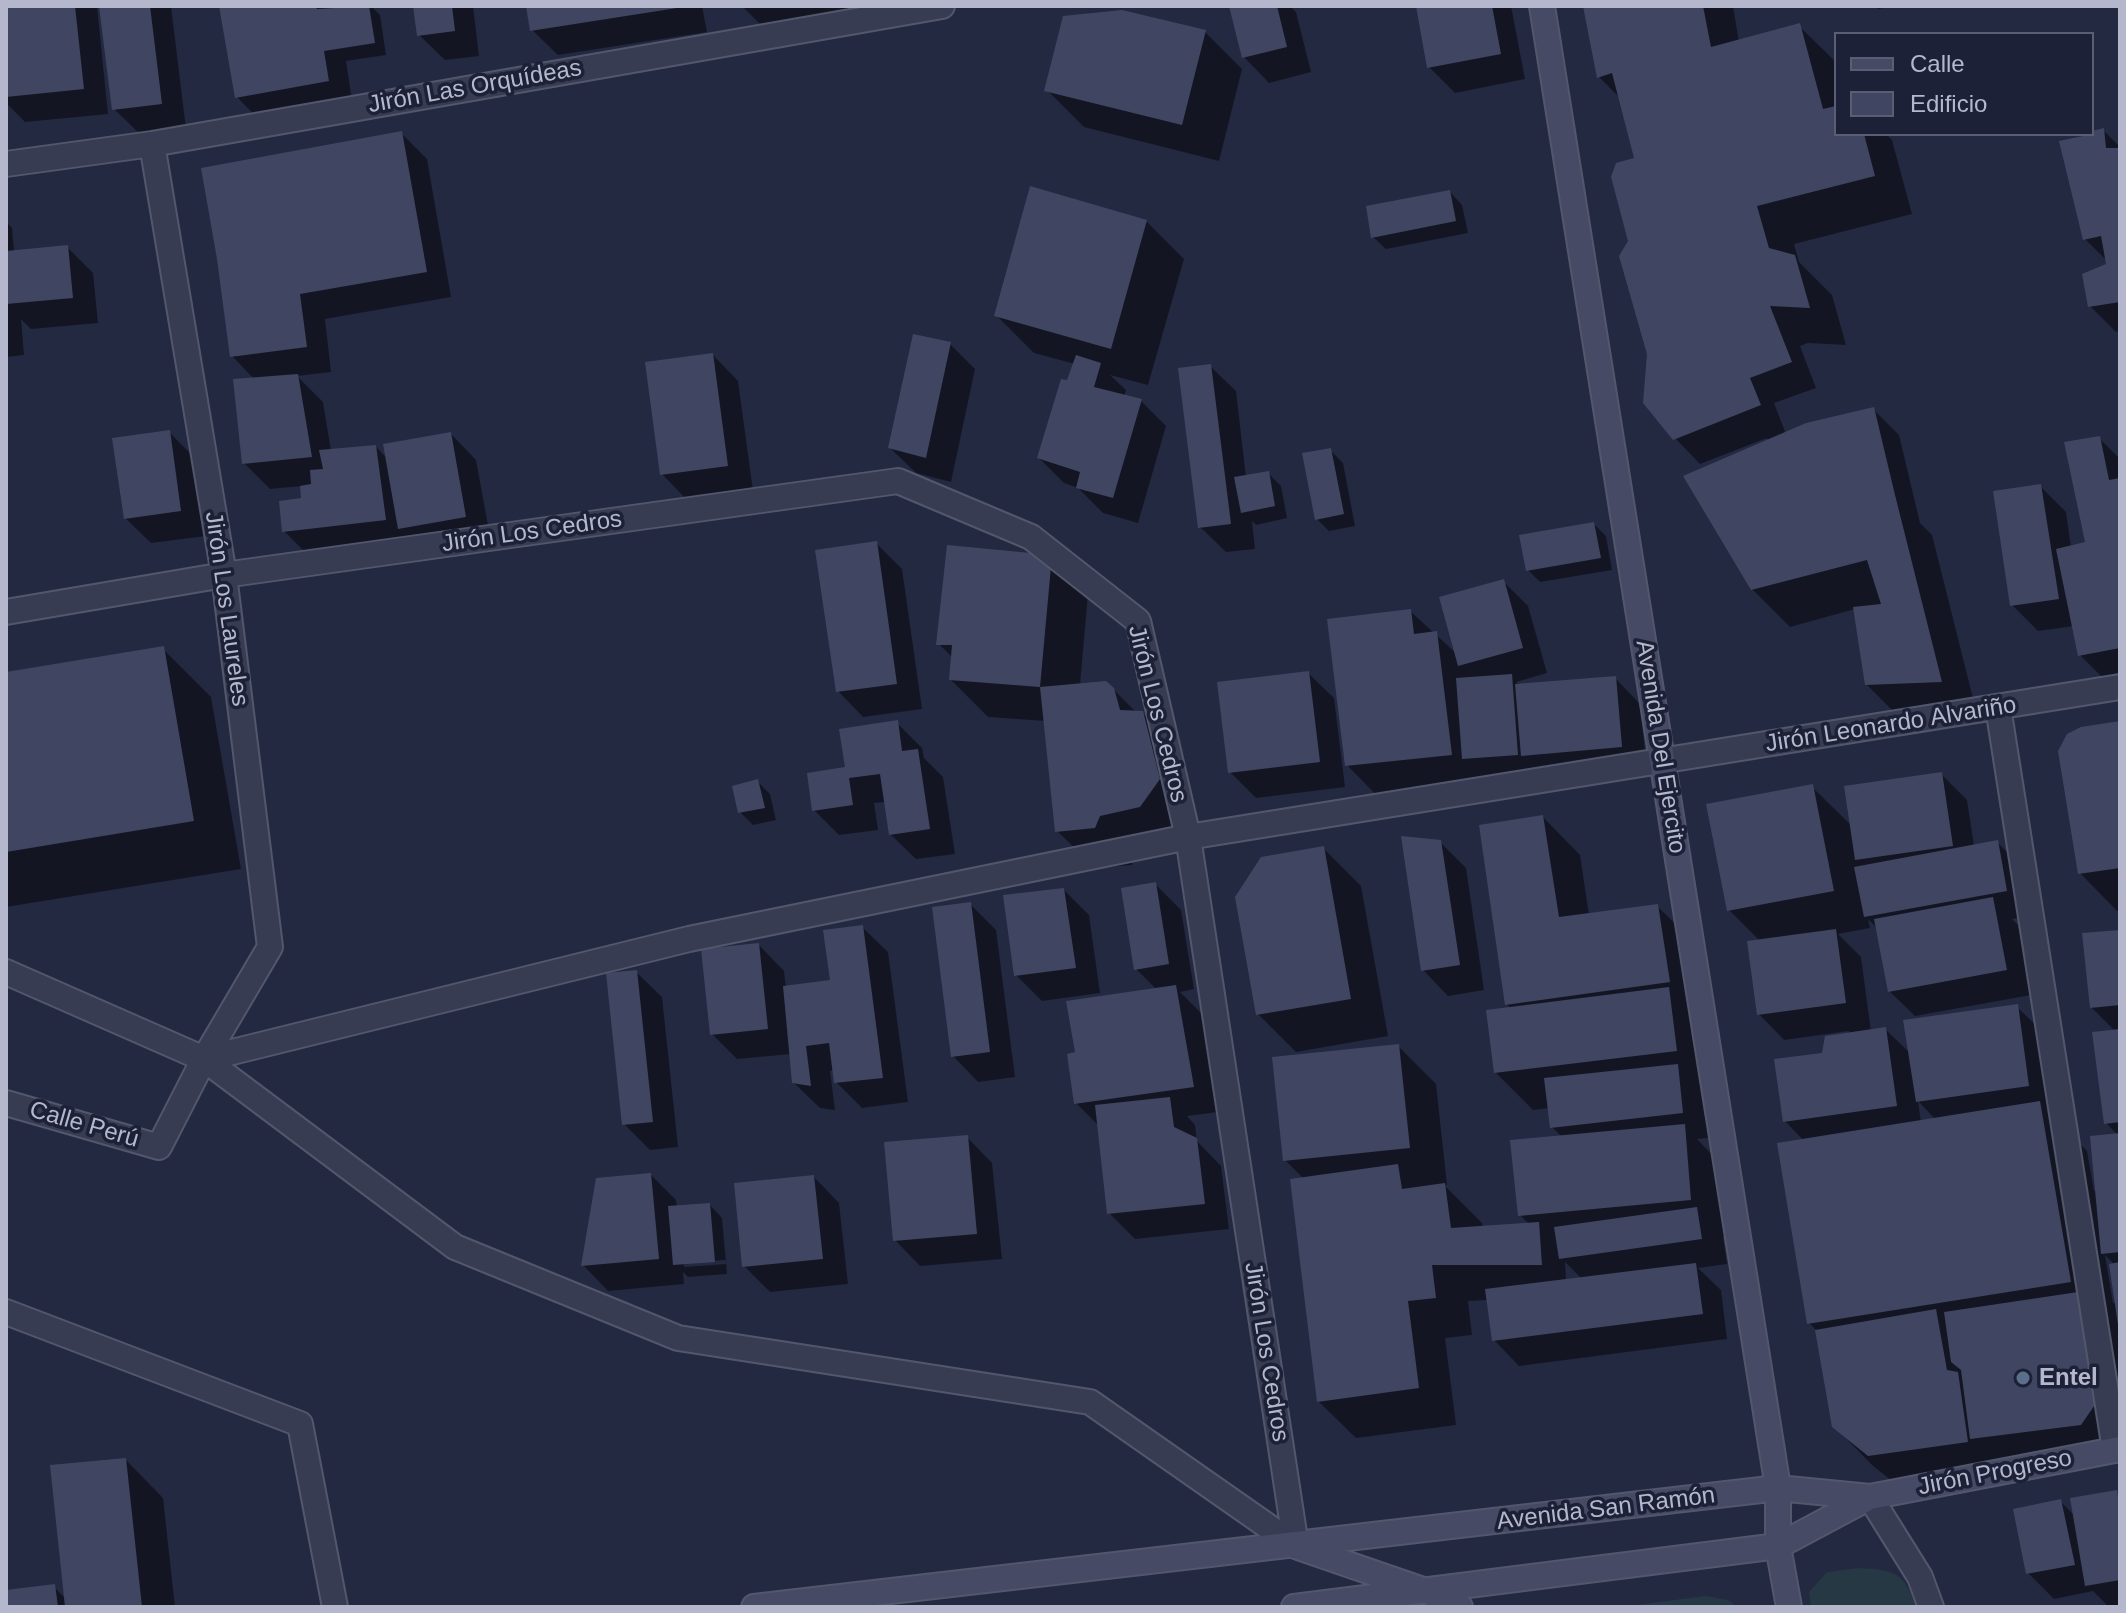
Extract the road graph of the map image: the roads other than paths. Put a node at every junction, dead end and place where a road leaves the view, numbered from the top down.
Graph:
1 (942, 6) edge
2 (1542, 6) edge
3 (890, 10) edge
4 (152, 144) junction
5 (6, 164) edge
6 (224, 575) junction
7 (6, 612) edge
8 (2120, 687) edge
9 (1998, 707) junction
10 (1662, 763) junction
11 (1188, 837) junction
12 (6, 972) edge
13 (204, 1059) junction
14 (6, 1103) edge
15 (6, 1312) edge
16 (2117, 1449) edge
17 (1778, 1488) junction
18 (1870, 1497) junction
19 (1296, 1546) junction
20 (1778, 1546) junction
21 (1429, 1592) junction
22 (335, 1607) edge
23 (754, 1607) edge
24 (1294, 1607) edge
25 (1460, 1607) edge
26 (1789, 1607) edge
27 (1931, 1607) edge

1 - 3 street, Jirón Las Orquídeas
2 - 10 street, Avenida Del Ejercito
3 - 4 street, Jirón Las Orquídeas
4 - 5 street, Jirón Las Orquídeas
4 - 6 street, Jirón Los Laureles
6 - 7 street, Jirón Los Cedros
6 - 11 street, Jirón Los Cedros
6 - 13 street, Jirón Los Laureles
8 - 9 street, Jirón Leonardo Alvariño
9 - 10 street, Jirón Leonardo Alvariño
9 - 16 street
10 - 11 street, Jirón Leonardo Alvariño
10 - 17 street, Avenida Del Ejercito
11 - 13 street, Jirón Leonardo Alvariño
11 - 19 street, Jirón Los Cedros
12 - 13 street
13 - 14 street, Calle Perú
13 - 19 street
15 - 22 street
16 - 18 street, Jirón Progreso
17 - 18 street, Avenida San Ramón
17 - 19 street, Avenida San Ramón
17 - 20 street, Avenida Del Ejercito
18 - 20 street
18 - 27 street
19 - 21 street
19 - 23 street, Avenida San Ramón
20 - 21 street
20 - 26 street, Avenida Del Ejercito
21 - 24 street
21 - 25 street

